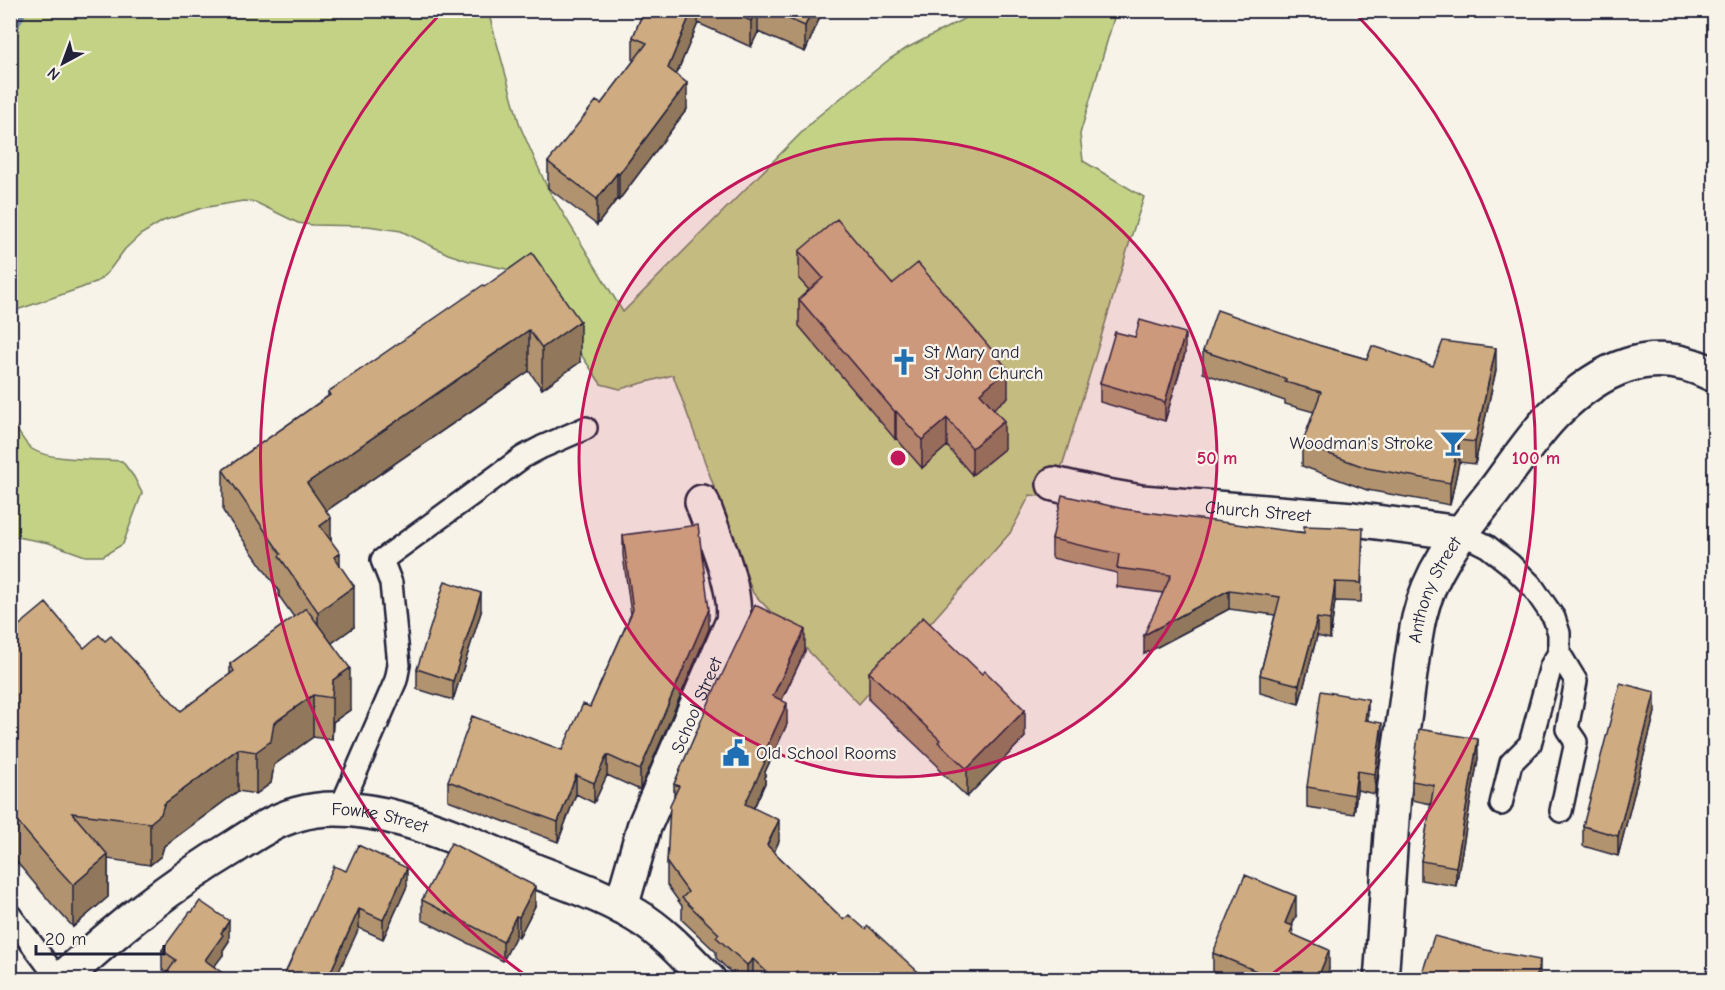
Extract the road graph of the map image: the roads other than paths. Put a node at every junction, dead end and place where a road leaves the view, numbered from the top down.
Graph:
1 (1714, 375) edge
2 (586, 428) dead end
3 (1054, 484) dead end
4 (702, 501) dead end
5 (1461, 533) junction
6 (1559, 653) junction
7 (1501, 804) dead end
8 (340, 809) junction
9 (1561, 811) dead end
10 (621, 907) junction
11 (10, 915) edge
12 (60, 980) edge
13 (708, 980) edge
14 (1381, 980) edge

1 - 5 street, Anthony Street
2 - 8 lane
3 - 5 street, Church Street
4 - 10 street, School Street
5 - 6 lane
5 - 14 street, Anthony Street
6 - 7 lane
6 - 9 lane
8 - 10 street, Fowke Street
8 - 12 street, Fowke Street
10 - 13 street, Fowke Street
11 - 12 lane

